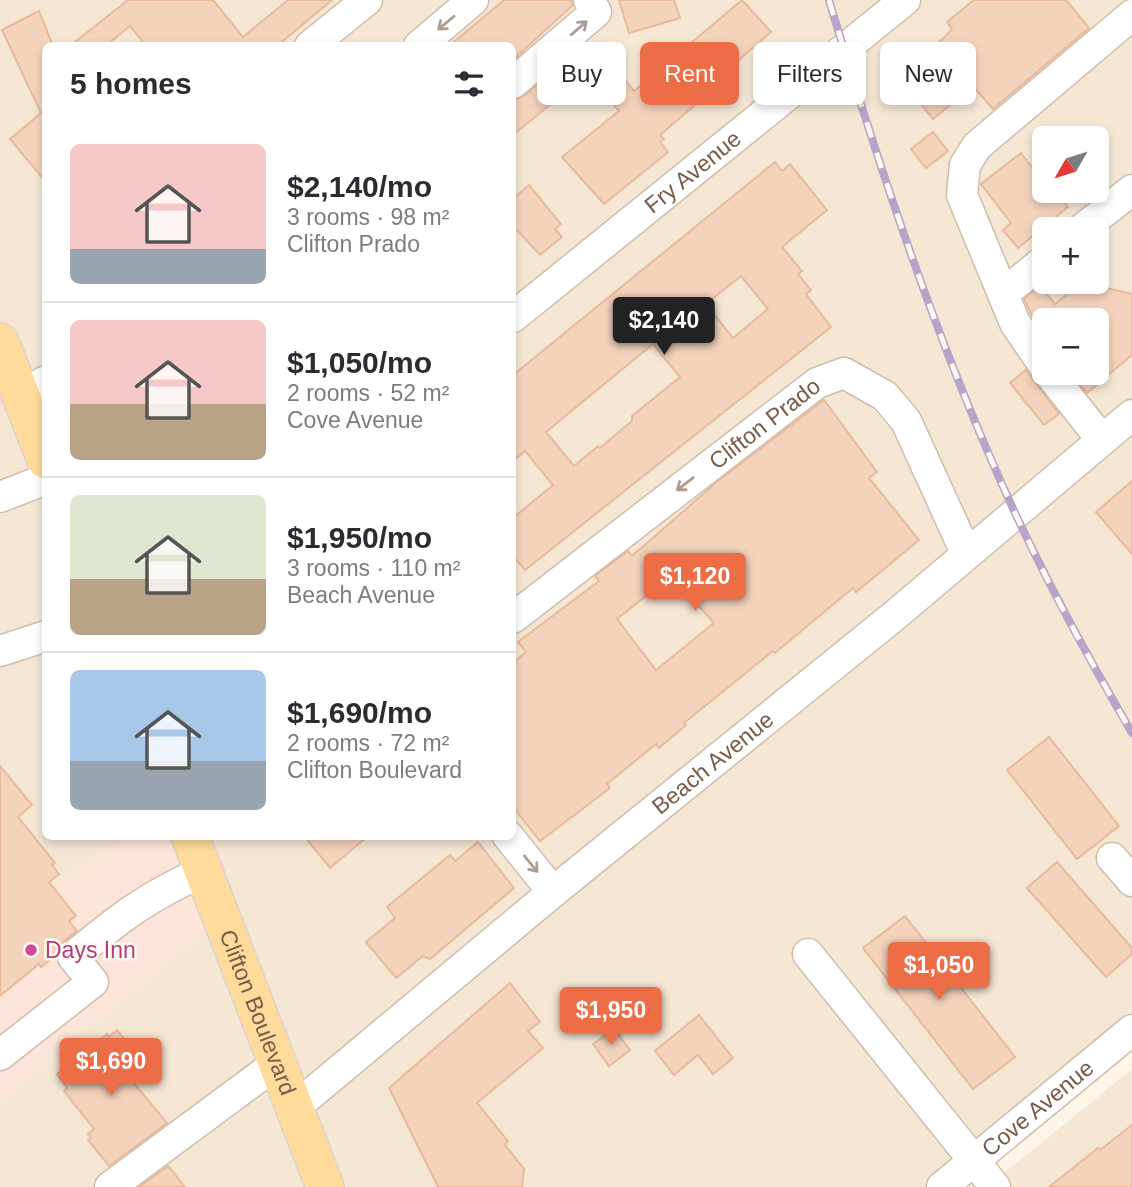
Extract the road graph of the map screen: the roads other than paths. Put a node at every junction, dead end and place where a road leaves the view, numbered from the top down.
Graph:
1 (367, 0) edge
2 (473, 0) edge
3 (589, 0) edge
4 (905, 0) edge
5 (1132, 15) edge
6 (315, 42) edge
7 (424, 42) edge
8 (516, 80) edge
9 (1132, 190) edge
10 (1097, 217) edge
11 (1032, 271) edge
12 (1003, 294) junction
13 (516, 315) edge
14 (1032, 352) edge
15 (15, 371) edge
16 (1058, 385) edge
17 (1132, 415) edge
18 (1102, 440) junction
19 (42, 449) edge
20 (42, 481) edge
21 (0, 497) edge
22 (966, 553) junction
23 (516, 616) edge
24 (42, 637) edge
25 (0, 651) edge
26 (191, 840) edge
27 (511, 840) edge
28 (1112, 858) dead end
29 (202, 872) junction
30 (1132, 881) edge
31 (553, 892) junction
32 (808, 954) dead end
33 (1132, 1030) edge
34 (0, 1055) edge
35 (276, 1064) junction
36 (293, 1108) junction
37 (974, 1160) junction
38 (110, 1187) edge
39 (325, 1187) edge
40 (942, 1187) edge
41 (995, 1187) edge

1 - 6 street
2 -> 7 street
8 -> 3 street
4 - 13 street, Fry Avenue
5 - 12 street
9 - 10 street
11 - 12 street
12 - 14 street
15 - 19 main road
16 - 18 street
17 - 18 street, Beach Avenue
18 - 22 street, Beach Avenue
20 - 21 street
22 -> 23 street, Clifton Prado
22 - 31 street, Beach Avenue
24 - 25 street
26 - 29 main road, Clifton Boulevard
27 -> 31 street
28 - 30 street
29 - 34 street
29 - 35 main road, Clifton Boulevard
31 - 36 street, Beach Avenue
32 - 37 street
33 - 37 street, Cove Avenue
35 - 36 main road, Clifton Boulevard
35 - 38 street
36 - 39 main road, Clifton Boulevard
37 - 40 street, Cove Avenue
37 - 41 street

